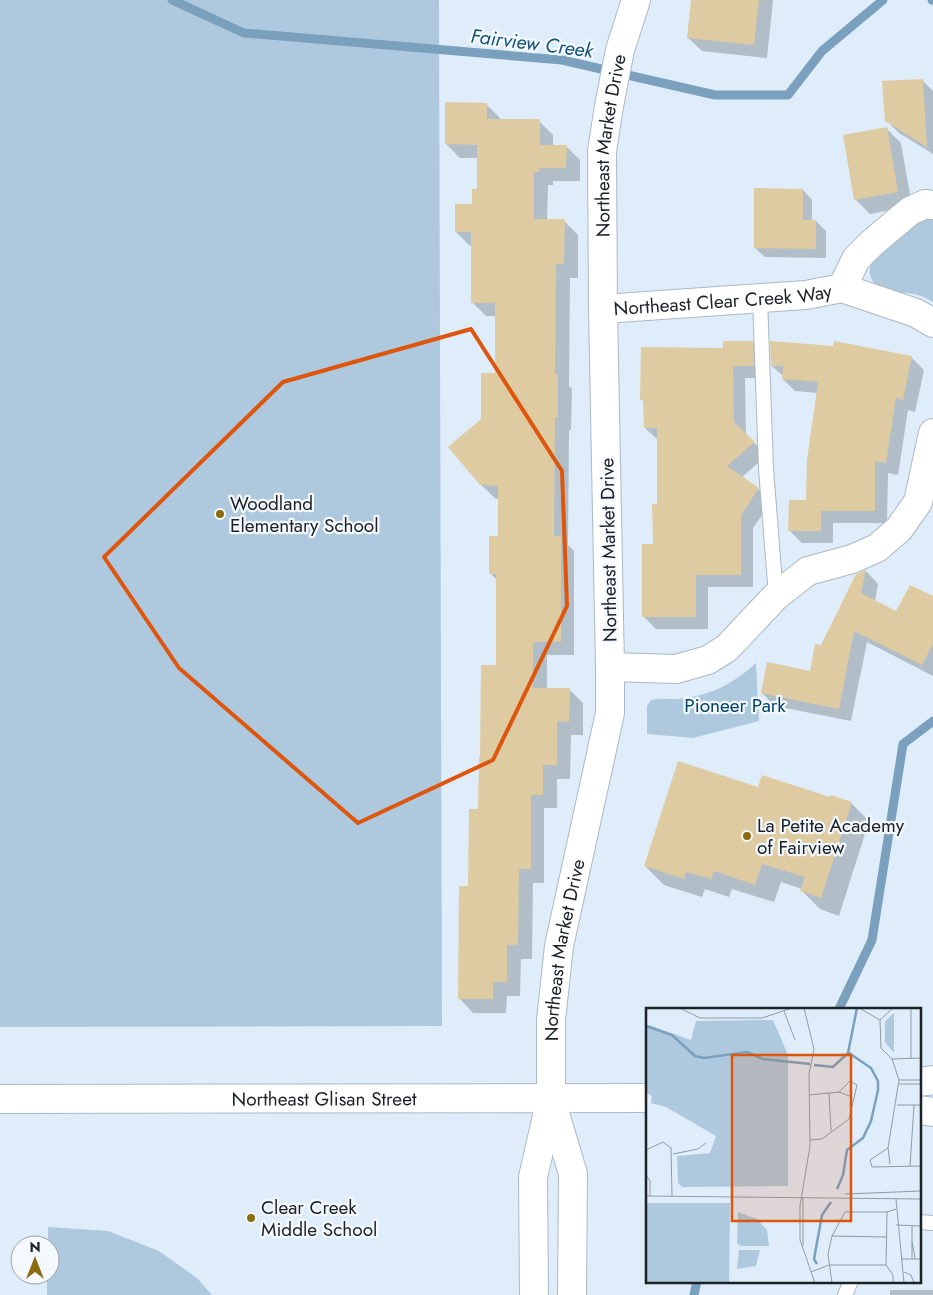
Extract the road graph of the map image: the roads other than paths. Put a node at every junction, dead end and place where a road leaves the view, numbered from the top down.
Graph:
1 (636, 0) edge
2 (933, 205) edge
3 (842, 288) junction
4 (760, 298) junction
5 (603, 309) junction
6 (933, 324) edge
7 (933, 433) edge
8 (776, 596) junction
9 (610, 667) junction
10 (933, 1080) edge
11 (920, 1082) edge
12 (646, 1098) edge
13 (0, 1099) edge
14 (551, 1099) junction
15 (920, 1110) edge
16 (933, 1112) edge
17 (920, 1222) edge
18 (933, 1222) edge
19 (851, 1282) edge
20 (534, 1295) edge
21 (572, 1295) edge
22 (845, 1295) edge

1 - 5 street, Northeast Market Drive
2 - 3 street, Northeast Clear Creek Way
3 - 4 street, Northeast Clear Creek Way
3 - 6 street, Northeast Clear Creek Way
4 - 5 street, Northeast Clear Creek Way
4 - 8 lane
5 - 9 street, Northeast Market Drive
7 - 8 street
8 - 9 street
9 - 14 street, Northeast Market Drive
10 - 11 street
12 - 14 street, Northeast Glisan Street
13 - 14 street, Northeast Glisan Street
14 - 20 street
14 - 21 street
15 - 16 street
17 - 18 lane
19 - 22 lane

